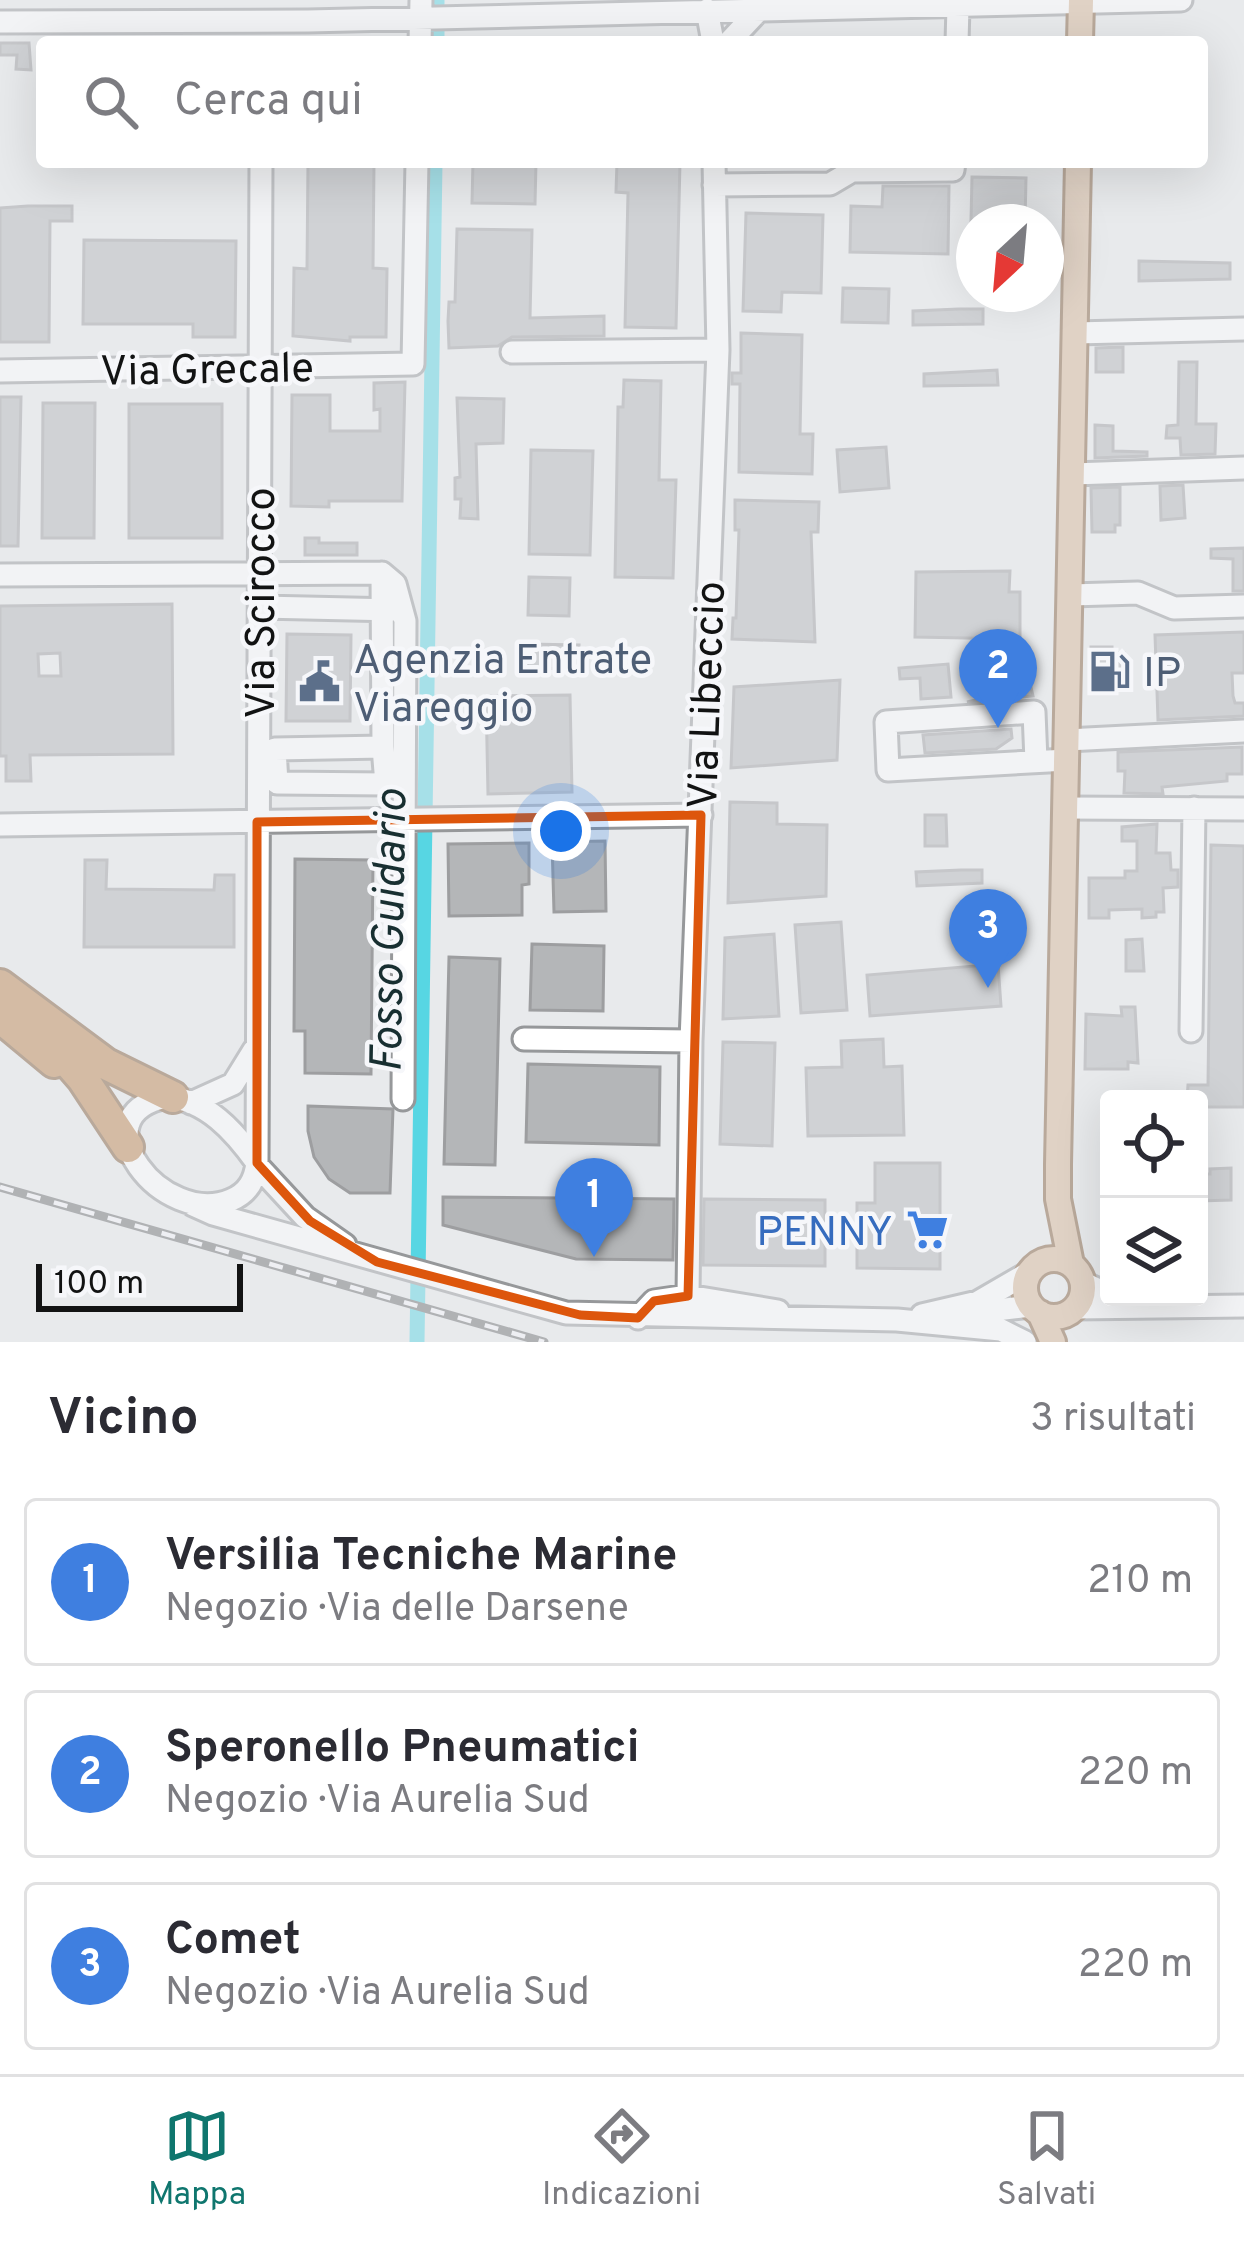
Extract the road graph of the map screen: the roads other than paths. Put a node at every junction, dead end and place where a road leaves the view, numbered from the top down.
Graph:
1 (1180, 0) edge
2 (1081, 1) edge
3 (572, 6) edge
4 (721, 6) edge
5 (958, 7) junction
6 (420, 8) edge
7 (760, 10) junction
8 (0, 22) edge
9 (187, 23) junction
10 (265, 34) edge
11 (221, 36) edge
12 (714, 36) edge
13 (735, 36) edge
14 (957, 36) edge
15 (1080, 36) edge
16 (260, 168) edge
17 (417, 168) edge
18 (953, 168) edge
19 (1078, 168) edge
20 (714, 174) edge
21 (1244, 329) edge
22 (1075, 333) junction
23 (718, 350) junction
24 (512, 352) dead end
25 (260, 368) junction
26 (0, 371) edge
27 (1244, 468) edge
28 (1073, 474) junction
29 (261, 571) junction
30 (0, 575) edge
31 (1071, 595) junction
32 (1244, 606) edge
33 (260, 607) junction
34 (392, 609) junction
35 (1244, 731) edge
36 (383, 747) junction
37 (1067, 750) junction
38 (1036, 761) junction
39 (352, 784) junction
40 (1066, 808) junction
41 (1194, 808) junction
42 (1244, 808) edge
43 (701, 814) junction
44 (418, 820) junction
45 (351, 821) junction
46 (257, 822) junction
47 (0, 825) edge
48 (0, 989) edge
49 (0, 1018) edge
50 (1191, 1031) dead end
51 (524, 1039) dead end
52 (691, 1041) junction
53 (257, 1044) junction
54 (92, 1092) junction
55 (403, 1099) dead end
56 (182, 1100) junction
57 (128, 1147) junction
58 (257, 1164) junction
59 (1058, 1199) junction
60 (193, 1205) junction
61 (377, 1262) junction
62 (1036, 1267) junction
63 (1076, 1273) junction
64 (1100, 1287) edge
65 (688, 1296) junction
66 (1100, 1304) edge
67 (1208, 1304) edge
68 (1244, 1306) edge
69 (1035, 1310) junction
70 (1072, 1310) junction
71 (928, 1314) junction
72 (638, 1318) junction
73 (809, 1320) junction
74 (897, 1320) junction
75 (1025, 1342) edge
76 (1057, 1342) edge

1 - 2 street
2 - 5 street
2 - 15 main road
3 - 4 street
3 - 6 street
4 - 7 street
4 - 12 street
5 - 7 street
5 - 14 street
6 - 10 street
7 - 13 street
8 - 9 street
9 - 10 street
9 - 11 street
16 - 25 street, Via Scirocco
17 - 25 street, Via Grecale
18 - 20 street
19 - 22 main road
20 - 23 street, Via Libeccio
21 - 22 street
22 - 28 main road
23 - 24 street
23 - 43 street, Via Libeccio
25 - 26 street, Via Grecale
25 - 29 street, Via Scirocco
27 - 28 street
28 - 31 main road
29 - 30 street
29 - 33 street, Via Scirocco
29 - 34 street
31 - 32 street
31 - 37 main road
33 - 34 street
33 - 46 street, Via Scirocco
34 - 36 street
34 - 44 street
35 - 37 street
36 - 39 street
36 - 39 street
37 - 38 street
37 - 40 main road
38 - 38 street
39 - 45 street
40 - 41 street
40 - 59 main road
41 - 42 street
41 - 50 street
43 - 44 street
43 - 52 street, Via Libeccio
44 - 45 street
44 - 55 street
45 - 46 street
46 - 47 street
46 - 53 street, Via Scirocco
48 - 54 highway
48 - 56 highway
49 - 54 highway
51 - 52 street
52 - 65 street, Via Libeccio
53 - 56 street
53 - 58 street, Via Scirocco
54 - 57 highway
56 - 57 street
56 - 58 street
57 - 60 street
58 - 60 street
58 - 61 street
59 - 62 main road
59 - 63 main road
60 - 61 street
61 - 72 street
62 - 63 main road
62 - 69 main road
62 - 71 street
63 - 64 street
63 - 70 main road
65 - 72 street
65 - 73 street
66 - 70 street
67 - 68 street
69 - 70 main road
69 - 71 street
69 - 76 main road
70 - 76 main road
71 - 74 street
72 - 73 street
73 - 74 street
74 - 75 street

